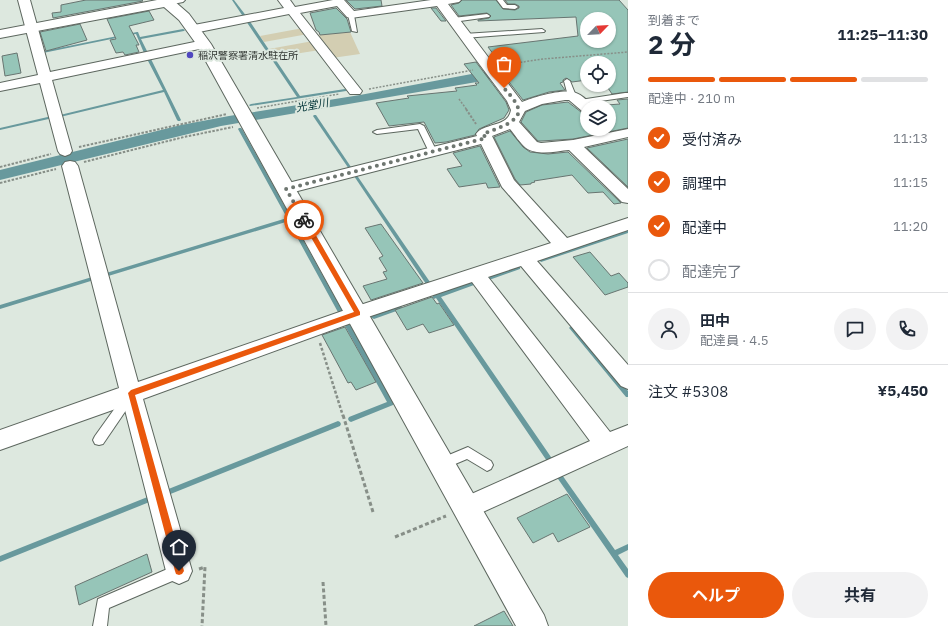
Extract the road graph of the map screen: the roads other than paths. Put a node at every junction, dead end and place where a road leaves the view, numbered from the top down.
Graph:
1 (24, 0) edge
2 (284, 0) edge
3 (500, 0) edge
4 (170, 1) edge
5 (448, 1) edge
6 (515, 7) dead end
7 (293, 11) junction
8 (351, 14) junction
9 (487, 16) dead end
10 (453, 20) junction
11 (32, 28) junction
12 (194, 29) junction
13 (356, 31) dead end
14 (542, 31) dead end
15 (0, 34) edge
16 (464, 36) junction
17 (204, 44) junction
18 (45, 78) junction
19 (567, 81) dead end
20 (0, 87) edge
21 (355, 91) road end
22 (625, 95) dead end
23 (593, 100) edge
24 (580, 102) edge
25 (518, 109) junction
26 (512, 123) junction
27 (377, 132) dead end
28 (616, 132) edge
29 (628, 133) edge
30 (485, 136) junction
31 (598, 136) edge
32 (573, 145) junction
33 (433, 152) junction
34 (286, 189) junction
35 (628, 198) edge
36 (628, 224) edge
37 (564, 246) junction
38 (525, 258) junction
39 (476, 274) junction
40 (358, 313) junction
41 (628, 380) edge
42 (131, 393) junction
43 (628, 435) edge
44 (0, 440) edge
45 (100, 440) dead end
46 (606, 445) junction
47 (441, 464) junction
48 (487, 465) dead end
49 (466, 508) junction
50 (179, 571) joint
51 (100, 626) edge
52 (533, 626) edge

1 - 11 street
2 - 7 street
3 - 6 lane
4 - 11 street
4 - 12 street
5 - 8 street
5 - 10 street
7 - 8 street
7 - 12 street
7 - 21 street
8 - 13 lane
9 - 10 lane
10 - 16 street
11 - 15 street
11 - 18 street
12 - 17 street
14 - 16 lane
16 - 25 street
17 - 18 street
17 - 34 street
18 - 20 street
18 - 42 street
19 - 24 lane
22 - 23 lane
24 - 25 street
25 - 26 street
26 - 30 street
26 - 32 street
27 - 33 lane
28 - 29 street
30 - 33 street
30 - 37 street
31 - 32 street
32 - 35 street
33 - 34 street
34 - 40 street
36 - 37 street
37 - 38 street
38 - 39 street
38 - 41 street
39 - 40 street
39 - 46 street
40 - 42 street
40 - 47 street
42 - 44 street
42 - 45 lane
42 - 50 street
43 - 46 street
46 - 49 street
47 - 48 lane
47 - 49 street
49 - 52 street
50 - 51 lane

